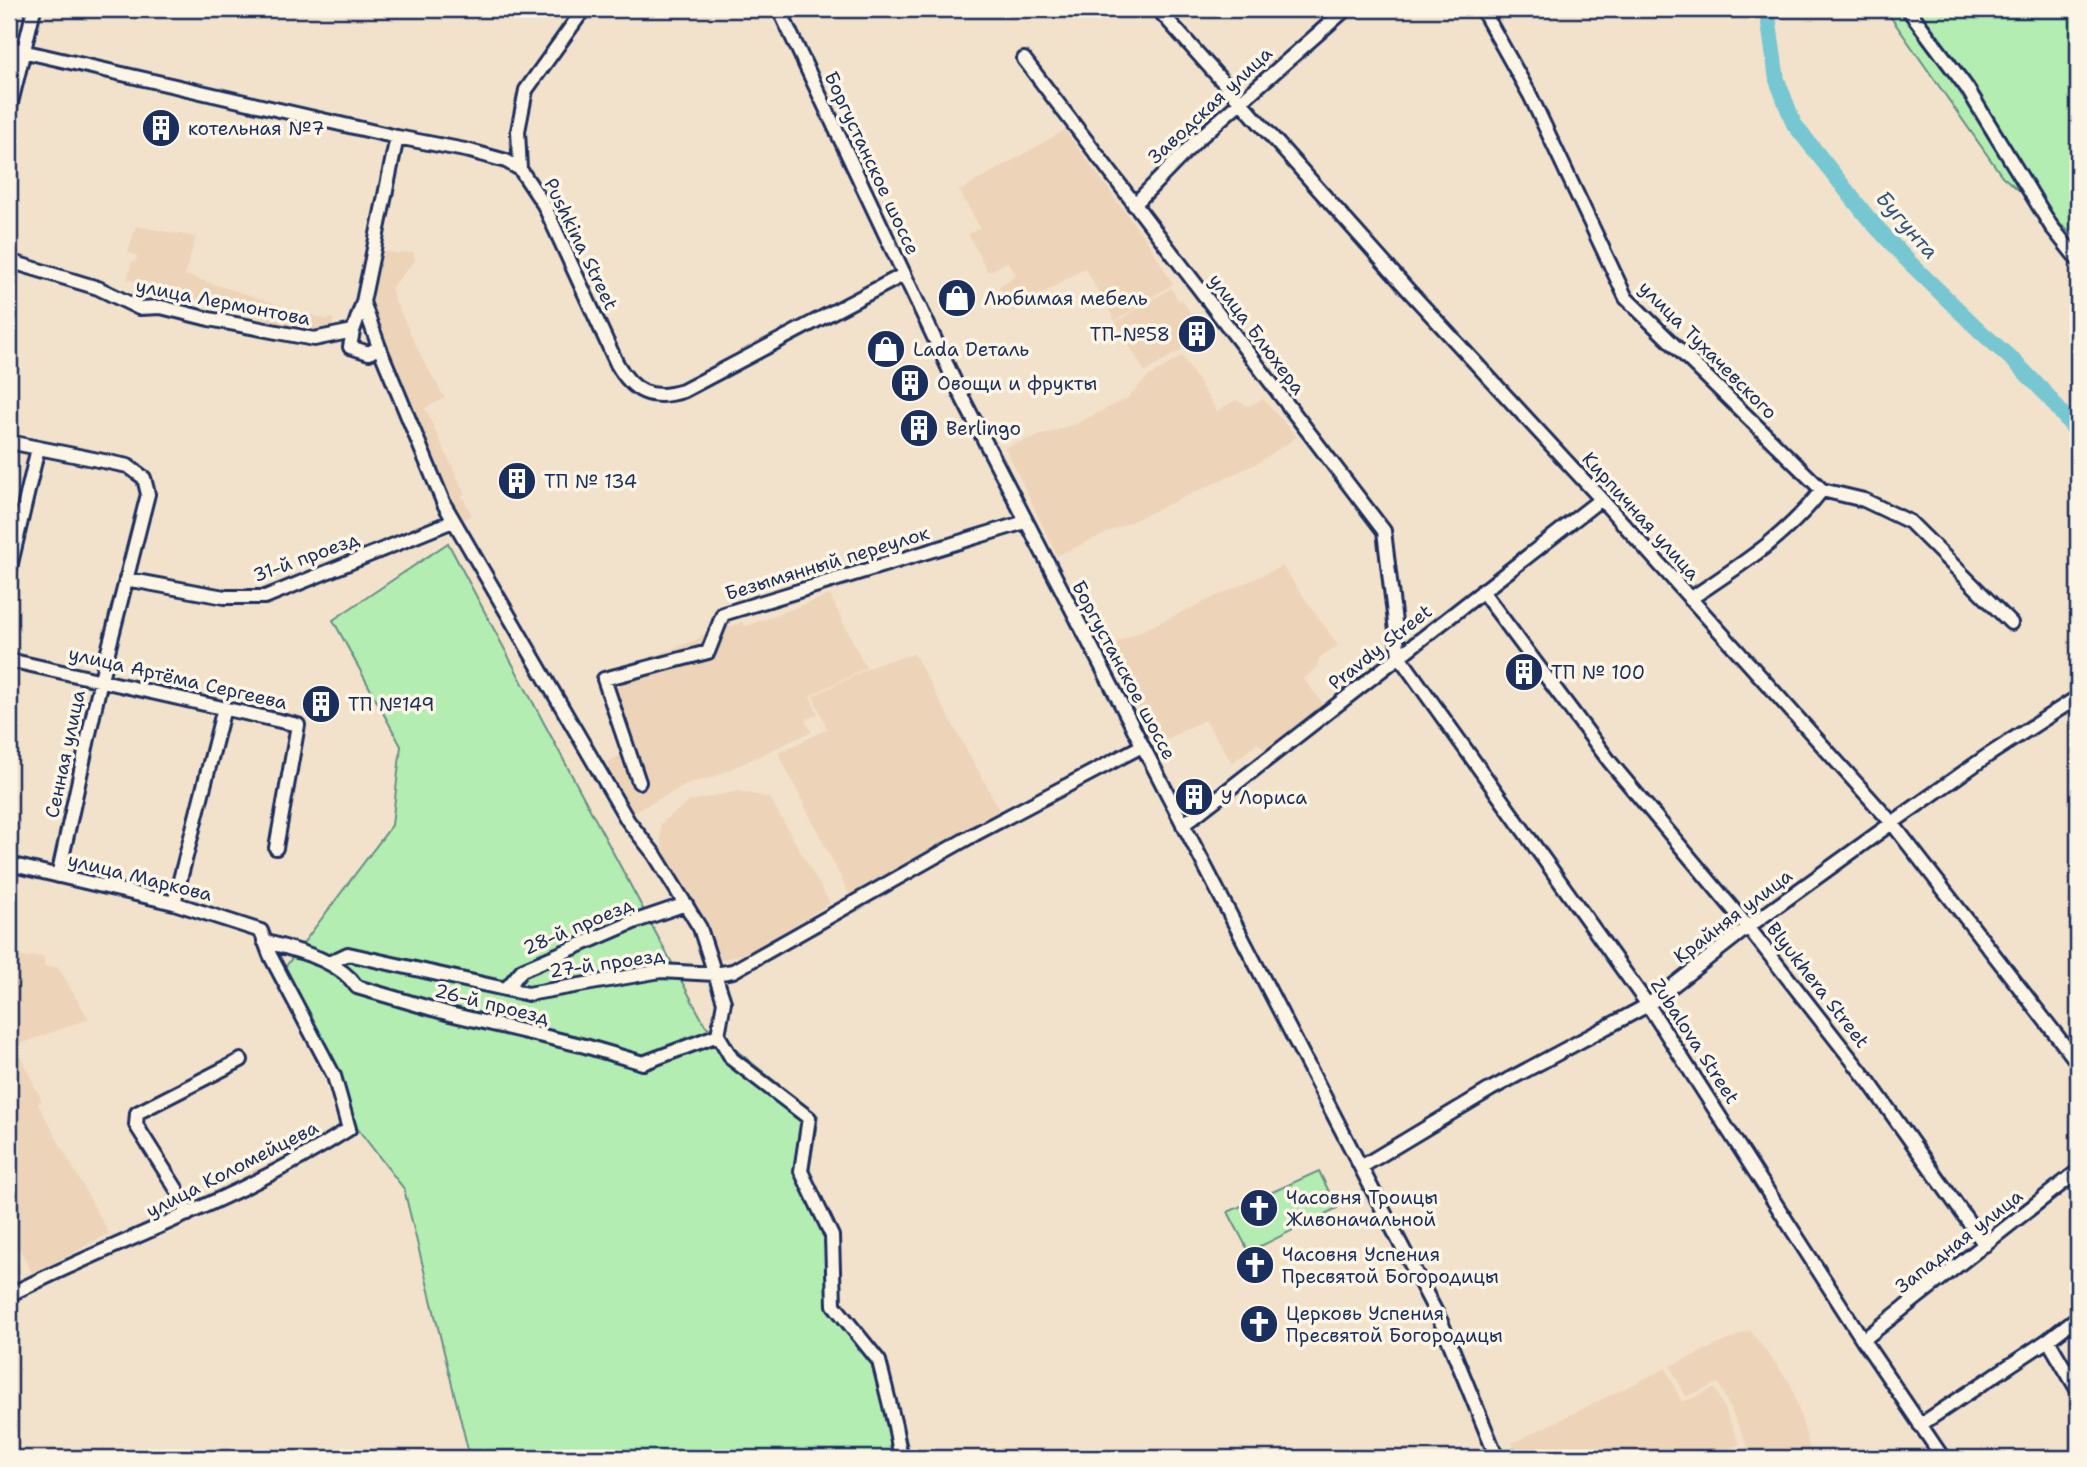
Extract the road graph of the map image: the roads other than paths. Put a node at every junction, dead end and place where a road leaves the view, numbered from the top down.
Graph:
1 (34, 9) edge
2 (584, 9) edge
3 (779, 9) edge
4 (1158, 9) edge
5 (1346, 9) edge
6 (1482, 9) edge
7 (1908, 9) edge
8 (9, 48) edge
9 (23, 52) junction
10 (1024, 60) dead end
11 (1241, 101) junction
12 (9, 111) edge
13 (397, 138) junction
14 (520, 169) junction
15 (1134, 205) junction
16 (2078, 260) edge
17 (9, 261) edge
18 (903, 275) junction
19 (363, 302) junction
20 (353, 331) junction
21 (379, 347) junction
22 (9, 442) edge
23 (38, 448) junction
24 (1822, 490) junction
25 (1601, 499) junction
26 (453, 521) junction
27 (1025, 522) junction
28 (9, 572) edge
29 (126, 579) junction
30 (1482, 592) junction
31 (1690, 598) junction
32 (2011, 623) dead end
33 (1399, 656) junction
34 (9, 660) edge
35 (101, 679) junction
36 (2078, 697) edge
37 (224, 708) junction
38 (1142, 746) junction
39 (639, 782) dead end
40 (1892, 823) junction
41 (1184, 825) junction
42 (276, 848) dead end
43 (9, 864) edge
44 (58, 876) junction
45 (174, 903) junction
46 (686, 904) junction
47 (1748, 927) junction
48 (263, 936) junction
49 (329, 963) junction
50 (715, 974) junction
51 (506, 989) junction
52 (1648, 1004) junction
53 (718, 1035) junction
54 (242, 1060) dead end
55 (2078, 1063) edge
56 (1361, 1167) junction
57 (2078, 1171) edge
58 (188, 1214) junction
59 (1986, 1245) junction
60 (9, 1295) edge
61 (2078, 1317) edge
62 (1863, 1339) junction
63 (2048, 1340) junction
64 (2078, 1391) edge
65 (1920, 1425) junction
66 (901, 1458) edge
67 (1497, 1458) edge
68 (1942, 1458) edge

1 - 9 street
2 - 14 street
3 - 18 street, Боргустанское шоссе
4 - 11 street, Кирпичная улица
5 - 11 street, Заводская улица
6 - 24 street, улица Тухачевского
7 - 16 street
8 - 9 street, Pushkina Street
9 - 12 street
9 - 13 street, Pushkina Street
10 - 15 street, улица Блюхера
11 - 15 street, Заводская улица
11 - 25 street, Кирпичная улица
13 - 14 street, Pushkina Street
13 - 19 street
14 - 18 street, Pushkina Street
15 - 33 street, улица Блюхера
17 - 20 street, улица Лермонтова
18 - 27 street, Боргустанское шоссе
19 - 20 street
19 - 21 street
20 - 21 street
21 - 26 street
22 - 23 street
23 - 28 street
23 - 29 street, Сенная улица
24 - 31 street
24 - 32 street
25 - 30 street, Pravdy Street
25 - 31 street, Кирпичная улица
26 - 29 street, 31-й проезд
26 - 46 street
27 - 38 street, Боргустанское шоссе
27 - 39 street, Безымянный переулок
29 - 35 street, Сенная улица
30 - 33 street, Pravdy Street
30 - 47 street, Blyukhera Street
31 - 40 street, Кирпичная улица
33 - 41 street, Pravdy Street
33 - 52 street, Zubalova Street
34 - 35 street, улица Артёма Сергеева
35 - 37 street, улица Артёма Сергеева
35 - 44 street, Сенная улица
36 - 40 street, Крайняя улица
37 - 42 street, улица Артёма Сергеева
37 - 45 street
38 - 41 street, Боргустанское шоссе
38 - 50 street
40 - 47 street, Крайняя улица
40 - 55 street, Кирпичная улица
41 - 56 street, Боргустанское шоссе
43 - 44 street, улица Маркова
44 - 45 street, улица Маркова
45 - 48 street, улица Маркова
46 - 50 street
46 - 51 street, 28-й проезд
47 - 52 street, Крайняя улица
47 - 59 street, Blyukhera Street
48 - 49 street, 26-й проезд
48 - 58 street, улица Коломейцева
49 - 51 street
49 - 53 street, 26-й проезд
50 - 51 street, 27-й проезд
50 - 53 street
52 - 56 street, Крайняя улица
52 - 62 street, Zubalova Street
53 - 66 street
54 - 58 street
56 - 67 street, Боргустанское шоссе
57 - 59 street, Западная улица
58 - 60 street, улица Коломейцева
59 - 62 street, Западная улица
61 - 63 street
62 - 65 street, Zubalova Street
63 - 64 street
63 - 65 street
65 - 68 street, Zubalova Street

